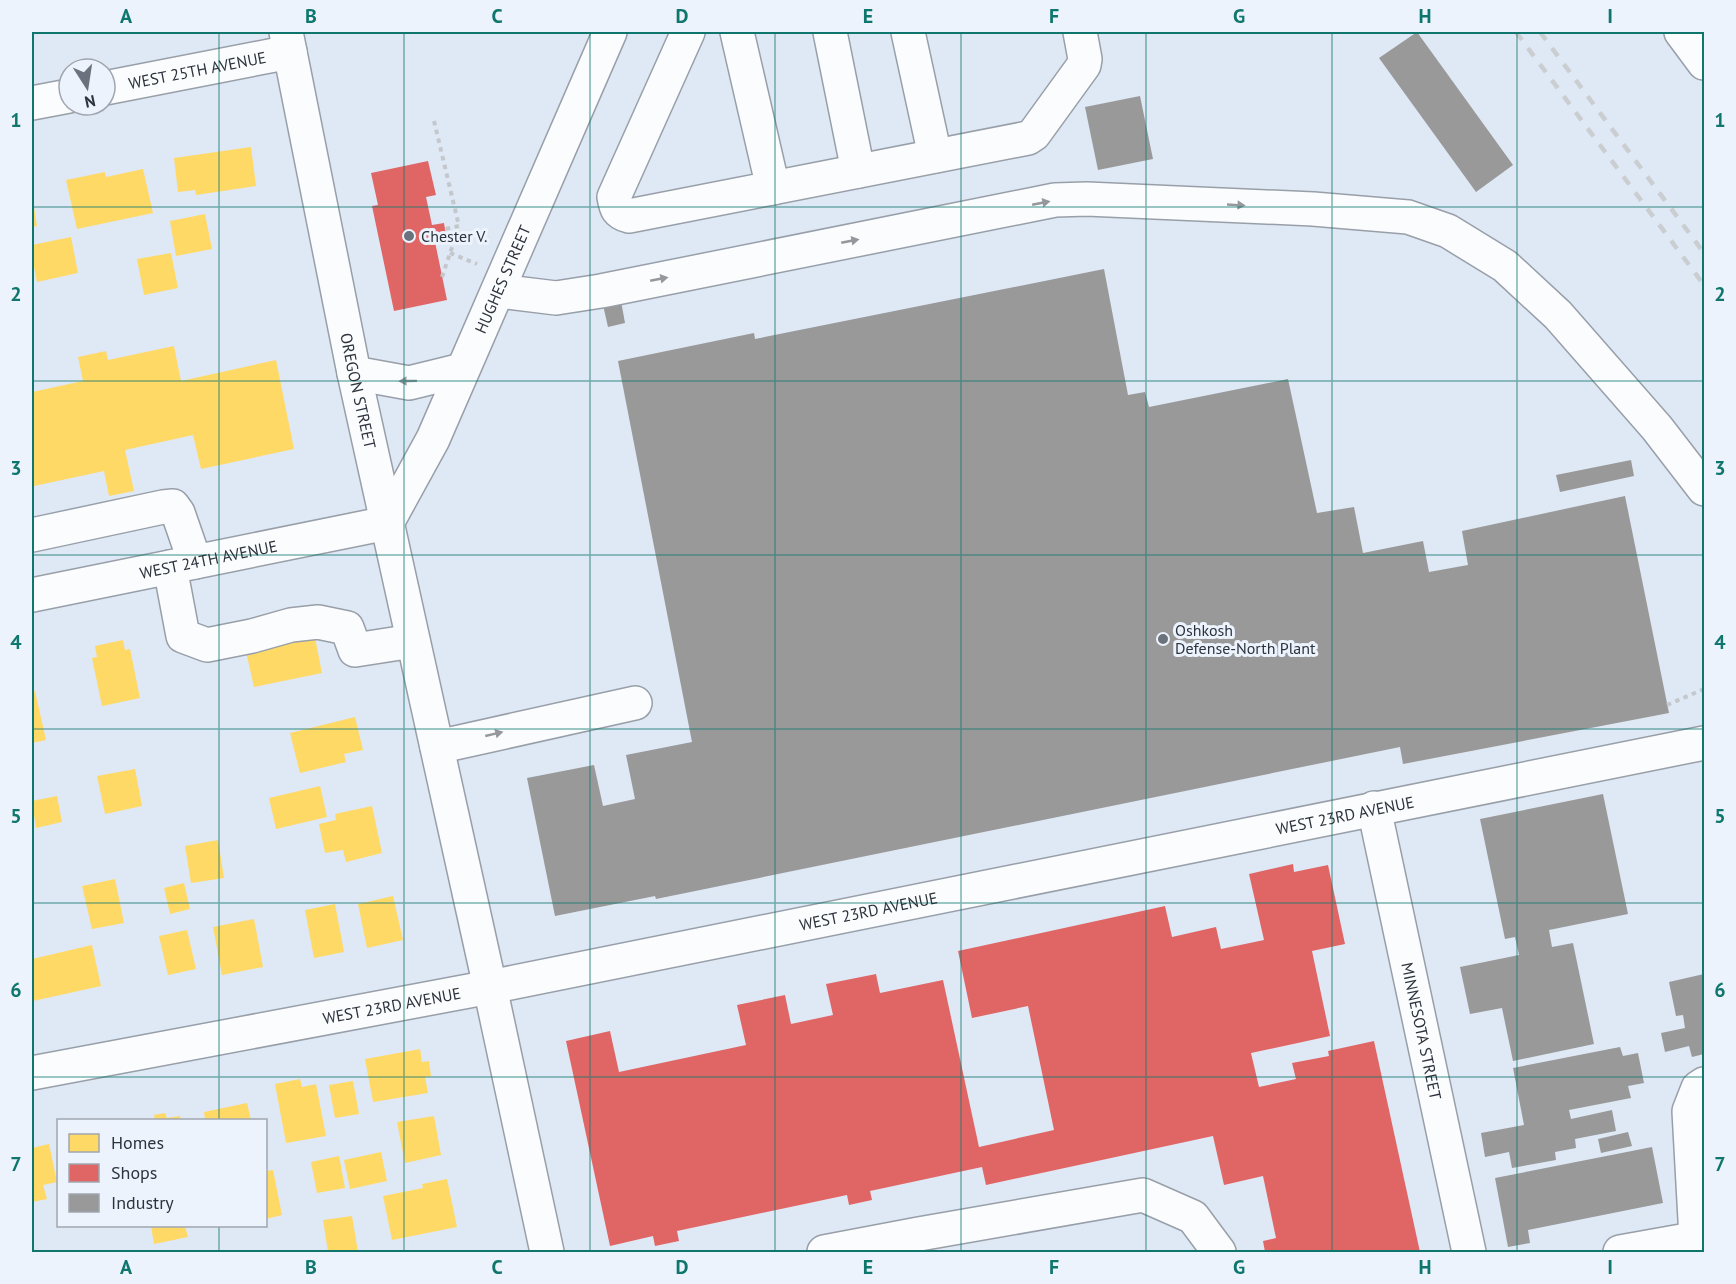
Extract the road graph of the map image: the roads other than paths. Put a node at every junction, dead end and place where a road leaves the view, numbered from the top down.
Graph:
1 (610, 32) edge
2 (688, 32) edge
3 (737, 32) edge
4 (830, 32) edge
5 (908, 32) edge
6 (1080, 32) edge
7 (1681, 32) edge
8 (288, 42) edge
9 (1704, 63) edge
10 (117, 85) edge
11 (57, 98) edge
12 (32, 103) edge
13 (935, 156) junction
14 (858, 171) junction
15 (773, 188) junction
16 (498, 291) junction
17 (462, 370) junction
18 (354, 373) junction
19 (1704, 489) edge
20 (387, 523) junction
21 (32, 535) edge
22 (182, 565) junction
23 (32, 595) edge
24 (413, 641) junction
25 (635, 703) dead end
26 (1704, 742) edge
27 (437, 747) junction
28 (1374, 808) junction
29 (490, 987) junction
30 (32, 1073) edge
31 (1704, 1084) edge
32 (1700, 1238) edge
33 (921, 1243) edge
34 (836, 1251) edge
35 (547, 1252) edge
36 (1219, 1252) edge
37 (1469, 1252) edge
38 (1620, 1252) edge

1 - 16 street, HUGHES STREET
2 - 15 street
3 - 15 street
4 - 14 street
5 - 13 street
6 - 13 street
7 - 9 street
8 - 10 street, WEST 25TH AVENUE
8 - 18 street, OREGON STREET
11 - 12 street
13 - 14 street
14 - 15 street
16 - 17 street, HUGHES STREET
16 -> 19 street
17 -> 18 street
17 - 20 street, HUGHES STREET
18 - 20 street, OREGON STREET
20 - 22 street, WEST 24TH AVENUE
20 - 24 street, OREGON STREET
21 - 22 street
22 - 23 street, WEST 24TH AVENUE
22 - 24 street
24 - 27 street, OREGON STREET
27 -> 25 street
26 - 28 street, WEST 23RD AVENUE
27 - 29 street, OREGON STREET
28 - 29 street, WEST 23RD AVENUE
28 - 37 street, MINNESOTA STREET
29 - 30 street, WEST 23RD AVENUE
29 - 35 street, OREGON STREET
31 - 32 street
32 - 38 street
33 - 34 street
33 - 36 street

